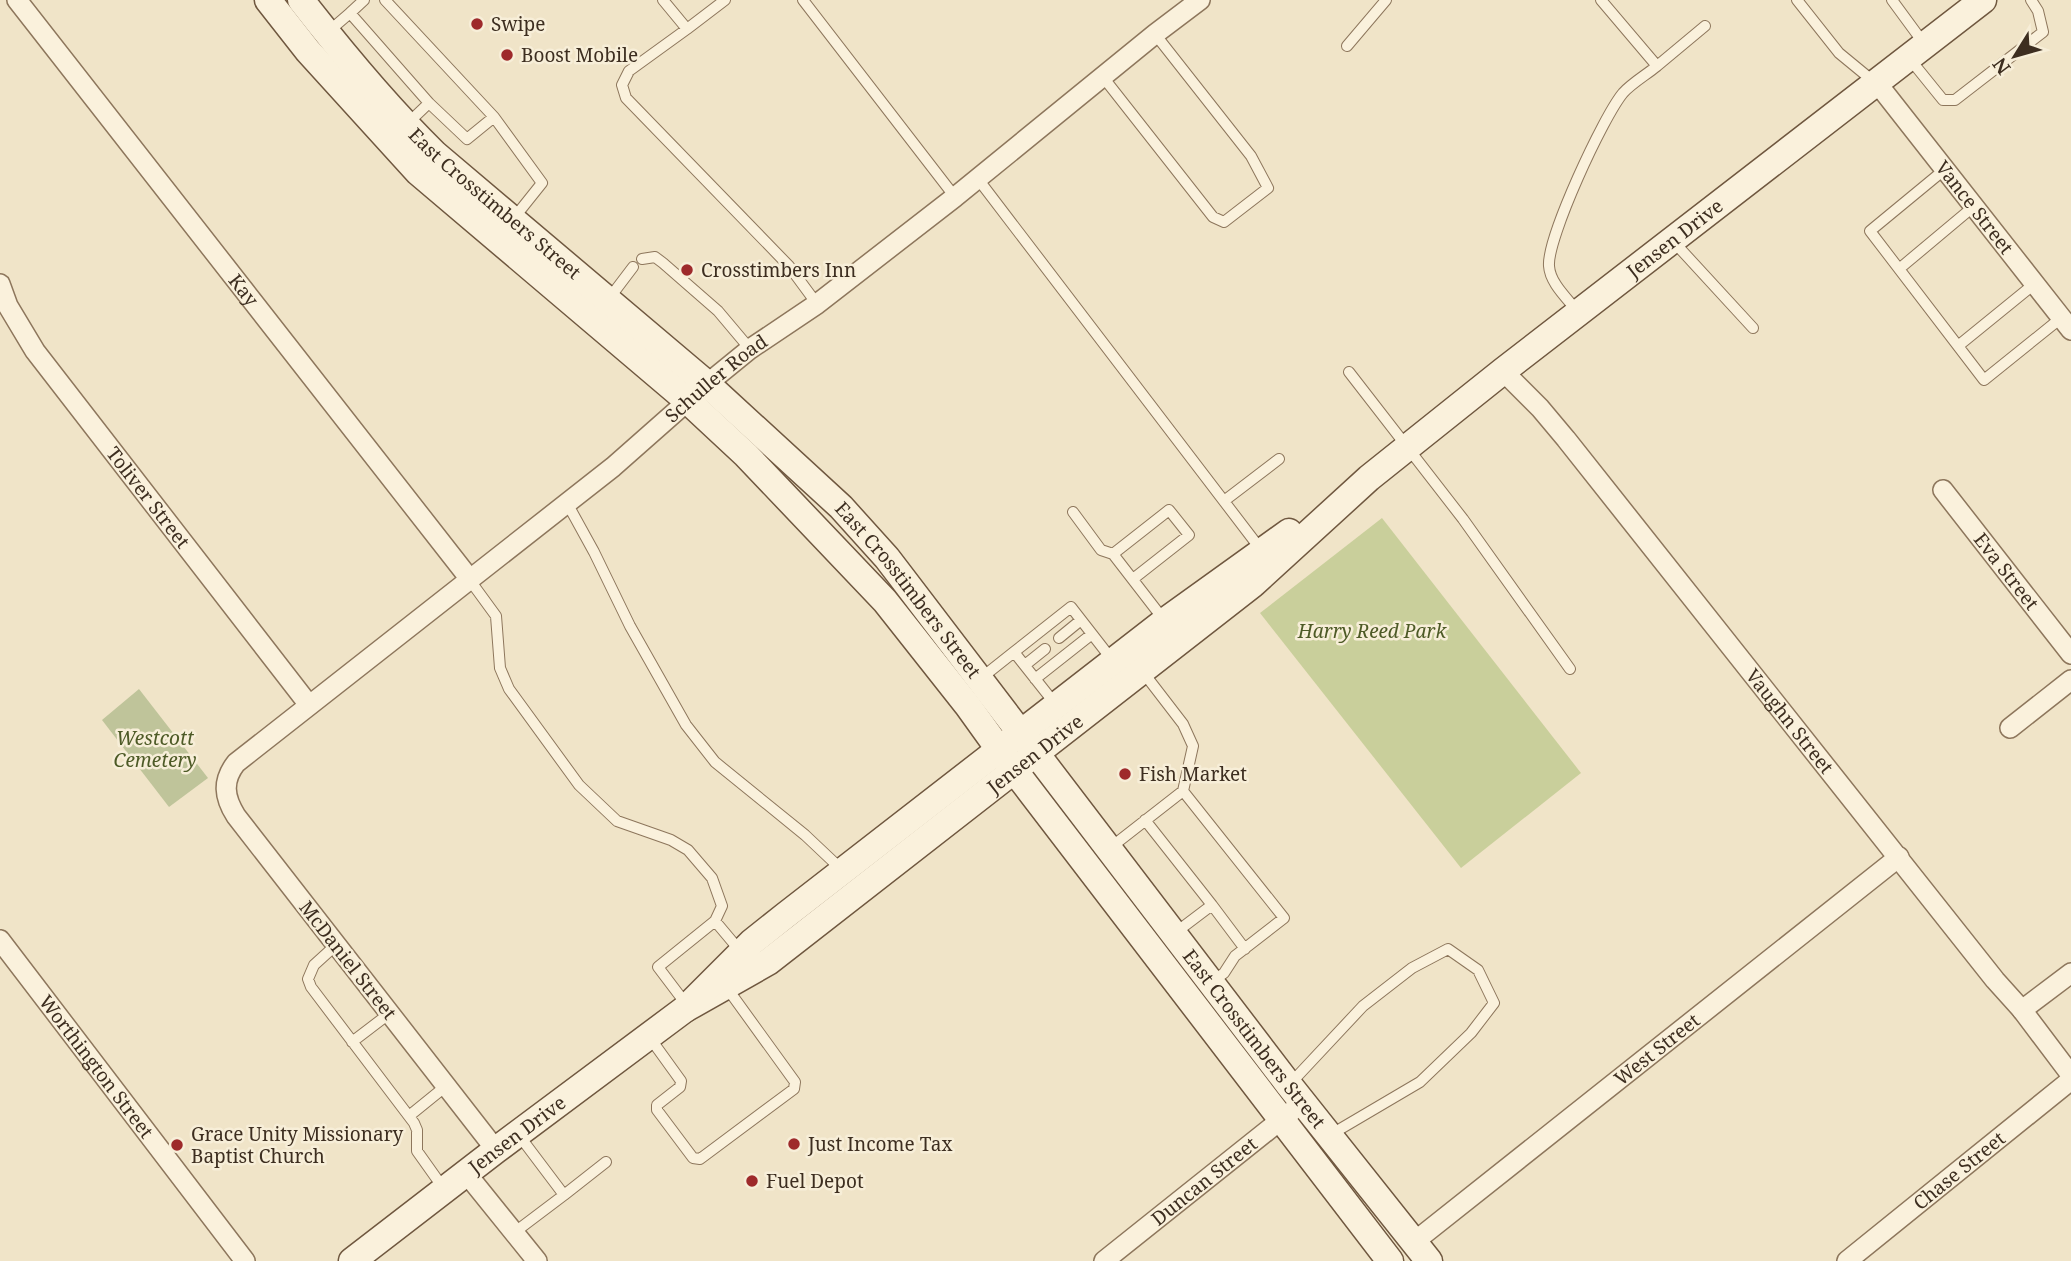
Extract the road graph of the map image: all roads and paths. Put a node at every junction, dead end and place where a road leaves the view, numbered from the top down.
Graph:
1 (17, 0) edge
2 (268, 0) edge
3 (300, 0) edge
4 (364, 0) edge
5 (385, 0) edge
6 (663, 0) edge
7 (725, 0) edge
8 (803, 0) edge
9 (1200, 0) edge
10 (1387, 0) edge
11 (1601, 0) edge
12 (1797, 0) edge
13 (1892, 0) edge
14 (1983, 0) edge
15 (2031, 0) edge
16 (349, 13) junction
17 (1705, 26) dead end
18 (687, 29) junction
19 (1155, 34) junction
20 (317, 42) junction
21 (1347, 47) dead end
22 (1917, 52) junction
23 (1657, 66) junction
24 (1103, 76) junction
25 (1877, 83) junction
26 (429, 103) junction
27 (495, 117) junction
28 (406, 125) junction
29 (1944, 170) junction
30 (978, 179) junction
31 (955, 197) junction
32 (1973, 207) junction
33 (505, 230) junction
34 (1672, 240) junction
35 (642, 259) dead end
36 (633, 267) dead end
37 (1899, 269) junction
38 (0, 284) edge
39 (2033, 285) junction
40 (608, 300) junction
41 (817, 304) junction
42 (1579, 313) junction
43 (2066, 324) edge
44 (1753, 328) dead end
45 (1958, 346) junction
46 (750, 349) junction
47 (1503, 371) junction
48 (1349, 372) dead end
49 (697, 392) junction
50 (1407, 448) junction
51 (1279, 459) dead end
52 (1943, 490) dead end
53 (1224, 501) junction
54 (567, 502) junction
55 (1073, 512) dead end
56 (846, 513) junction
57 (820, 530) junction
58 (1113, 554) junction
59 (1267, 559) junction
60 (469, 578) junction
61 (1133, 579) junction
62 (1081, 620) junction
63 (1165, 621) junction
64 (1092, 634) junction
65 (1059, 638) dead end
66 (1045, 649) dead end
67 (1014, 652) junction
68 (2071, 654) edge
69 (1113, 661) junction
70 (1025, 666) junction
71 (1570, 669) dead end
72 (1142, 671) junction
73 (1035, 679) junction
74 (979, 680) junction
75 (2071, 680) edge
76 (309, 705) junction
77 (1056, 705) junction
78 (2010, 728) dead end
79 (1029, 743) junction
80 (1006, 760) junction
81 (236, 763) joint
82 (1183, 791) junction
83 (1145, 820) junction
84 (1110, 848) junction
85 (1899, 858) junction
86 (843, 870) junction
87 (1212, 905) junction
88 (786, 915) junction
89 (715, 921) junction
90 (1174, 933) junction
91 (801, 936) junction
92 (0, 940) edge
93 (336, 945) junction
94 (1245, 949) junction
95 (741, 953) junction
96 (2071, 972) edge
97 (1212, 982) junction
98 (726, 988) junction
99 (1189, 1000) junction
100 (687, 1008) junction
101 (2022, 1010) junction
102 (390, 1013) junction
103 (649, 1037) junction
104 (352, 1042) junction
105 (2071, 1078) edge
106 (446, 1086) junction
107 (1297, 1093) junction
108 (409, 1116) junction
109 (1281, 1120) junction
110 (518, 1134) junction
111 (1330, 1136) junction
112 (496, 1150) junction
113 (606, 1162) dead end
114 (466, 1173) junction
115 (444, 1190) junction
116 (564, 1195) junction
117 (515, 1232) junction
118 (1422, 1252) edge
119 (245, 1261) edge
120 (352, 1261) edge
121 (537, 1261) edge
122 (1104, 1261) edge
123 (1390, 1261) edge
124 (1847, 1261) edge

1 - 60 street, Kay
2 - 20 main road, East Crosstimbers Street
3 - 20 main road, East Crosstimbers Street
4 - 16 lane
5 - 27 lane
6 - 18 lane
7 - 18 lane
8 - 31 lane
9 - 19 street, Schuller Road
10 - 21 lane
11 - 23 lane
12 - 25 lane
13 - 22 lane
14 - 22 main road, Jensen Drive
15 - 22 lane
16 - 20 lane
16 - 26 lane
17 - 23 lane
18 - 41 lane
19 - 24 street, Schuller Road
19 - 24 lane
20 - 28 main road, East Crosstimbers Street
20 - 33 main road, East Crosstimbers Street
22 - 25 main road, Jensen Drive
23 - 42 lane
24 - 30 street, Schuller Road
25 - 29 street, Vance Street
25 - 34 main road, Jensen Drive
26 - 27 lane
26 - 28 lane
27 - 33 lane
28 - 33 main road, East Crosstimbers Street
29 - 32 street, Vance Street
29 - 37 lane
30 - 31 street, Schuller Road
30 - 53 lane
31 - 41 street, Schuller Road
32 - 37 lane
32 - 39 street, Vance Street
33 - 40 main road, East Crosstimbers Street
33 - 49 main road, East Crosstimbers Street
34 - 42 main road, Jensen Drive
34 - 44 lane
35 - 46 lane
36 - 40 lane
37 - 45 lane
38 - 76 street, Toliver Street
39 - 43 street, Vance Street
39 - 45 lane
40 - 49 main road, East Crosstimbers Street
41 - 46 street, Schuller Road
42 - 47 main road, Jensen Drive
43 - 45 lane
46 - 49 street, Schuller Road
47 - 50 main road, Jensen Drive
47 - 85 street, Vaughn Street
48 - 50 lane
49 - 54 street, Schuller Road
49 - 56 main road, East Crosstimbers Street
49 - 57 main road, East Crosstimbers Street
50 - 59 main road, Jensen Drive
50 - 71 lane
51 - 53 lane
52 - 68 street, Eva Street
53 - 59 lane
54 - 60 street, Schuller Road
54 - 86 lane
55 - 58 lane
56 - 57 main road
56 - 74 main road, East Crosstimbers Street
57 - 80 main road, East Crosstimbers Street
58 - 61 lane
58 - 61 lane
59 - 63 main road, Jensen Drive
59 - 72 main road, Jensen Drive
60 - 76 street, Schuller Road
60 - 89 lane
61 - 63 lane
62 - 64 lane
62 - 65 lane
62 - 67 lane
63 - 69 main road, Jensen Drive
64 - 69 lane
64 - 73 lane
66 - 70 lane
67 - 70 lane
67 - 74 lane
69 - 77 main road, Jensen Drive
70 - 73 lane
72 - 79 main road, Jensen Drive
72 - 82 lane
73 - 77 lane
74 - 79 main road, East Crosstimbers Street
75 - 78 street
76 - 81 street, Schuller Road
77 - 79 main road, Jensen Drive
79 - 80 main road, Jensen Drive
79 - 84 main road, East Crosstimbers Street
80 - 86 main road, Jensen Drive
80 - 91 main road, Jensen Drive
80 - 99 main road, East Crosstimbers Street
81 - 93 street, McDaniel Street
82 - 83 lane
82 - 94 lane
83 - 84 lane
83 - 87 lane
84 - 90 main road, East Crosstimbers Street
85 - 101 street, Vaughn Street
85 - 118 street, West Street
86 - 88 main road, Jensen Drive
87 - 90 lane
87 - 94 lane
88 - 91 main road
88 - 95 main road, Jensen Drive
89 - 95 lane
89 - 100 lane
90 - 97 main road, East Crosstimbers Street
91 - 98 main road, Jensen Drive
92 - 119 street, Worthington Street
93 - 102 street, McDaniel Street
93 - 104 lane
94 - 97 lane
95 - 100 main road, Jensen Drive
96 - 101 street
97 - 99 main road
97 - 107 main road, East Crosstimbers Street
98 - 100 main road, Jensen Drive
98 - 103 lane
99 - 109 main road, East Crosstimbers Street
100 - 103 main road, Jensen Drive
101 - 105 street, Vaughn Street
102 - 104 lane
102 - 106 street, McDaniel Street
103 - 110 main road, Jensen Drive
104 - 108 lane
105 - 124 street, Chase Street
106 - 108 lane
106 - 112 street, McDaniel Street
107 - 109 street, Duncan Street
107 - 111 main road, East Crosstimbers Street
107 - 111 lane
108 - 115 lane
109 - 122 street, Duncan Street
109 - 123 main road, East Crosstimbers Street
110 - 112 main road, Jensen Drive
110 - 116 lane
111 - 118 main road, East Crosstimbers Street
112 - 114 main road, Jensen Drive
113 - 116 lane
114 - 115 main road, Jensen Drive
114 - 117 street
115 - 120 main road, Jensen Drive
116 - 117 lane
117 - 121 street

